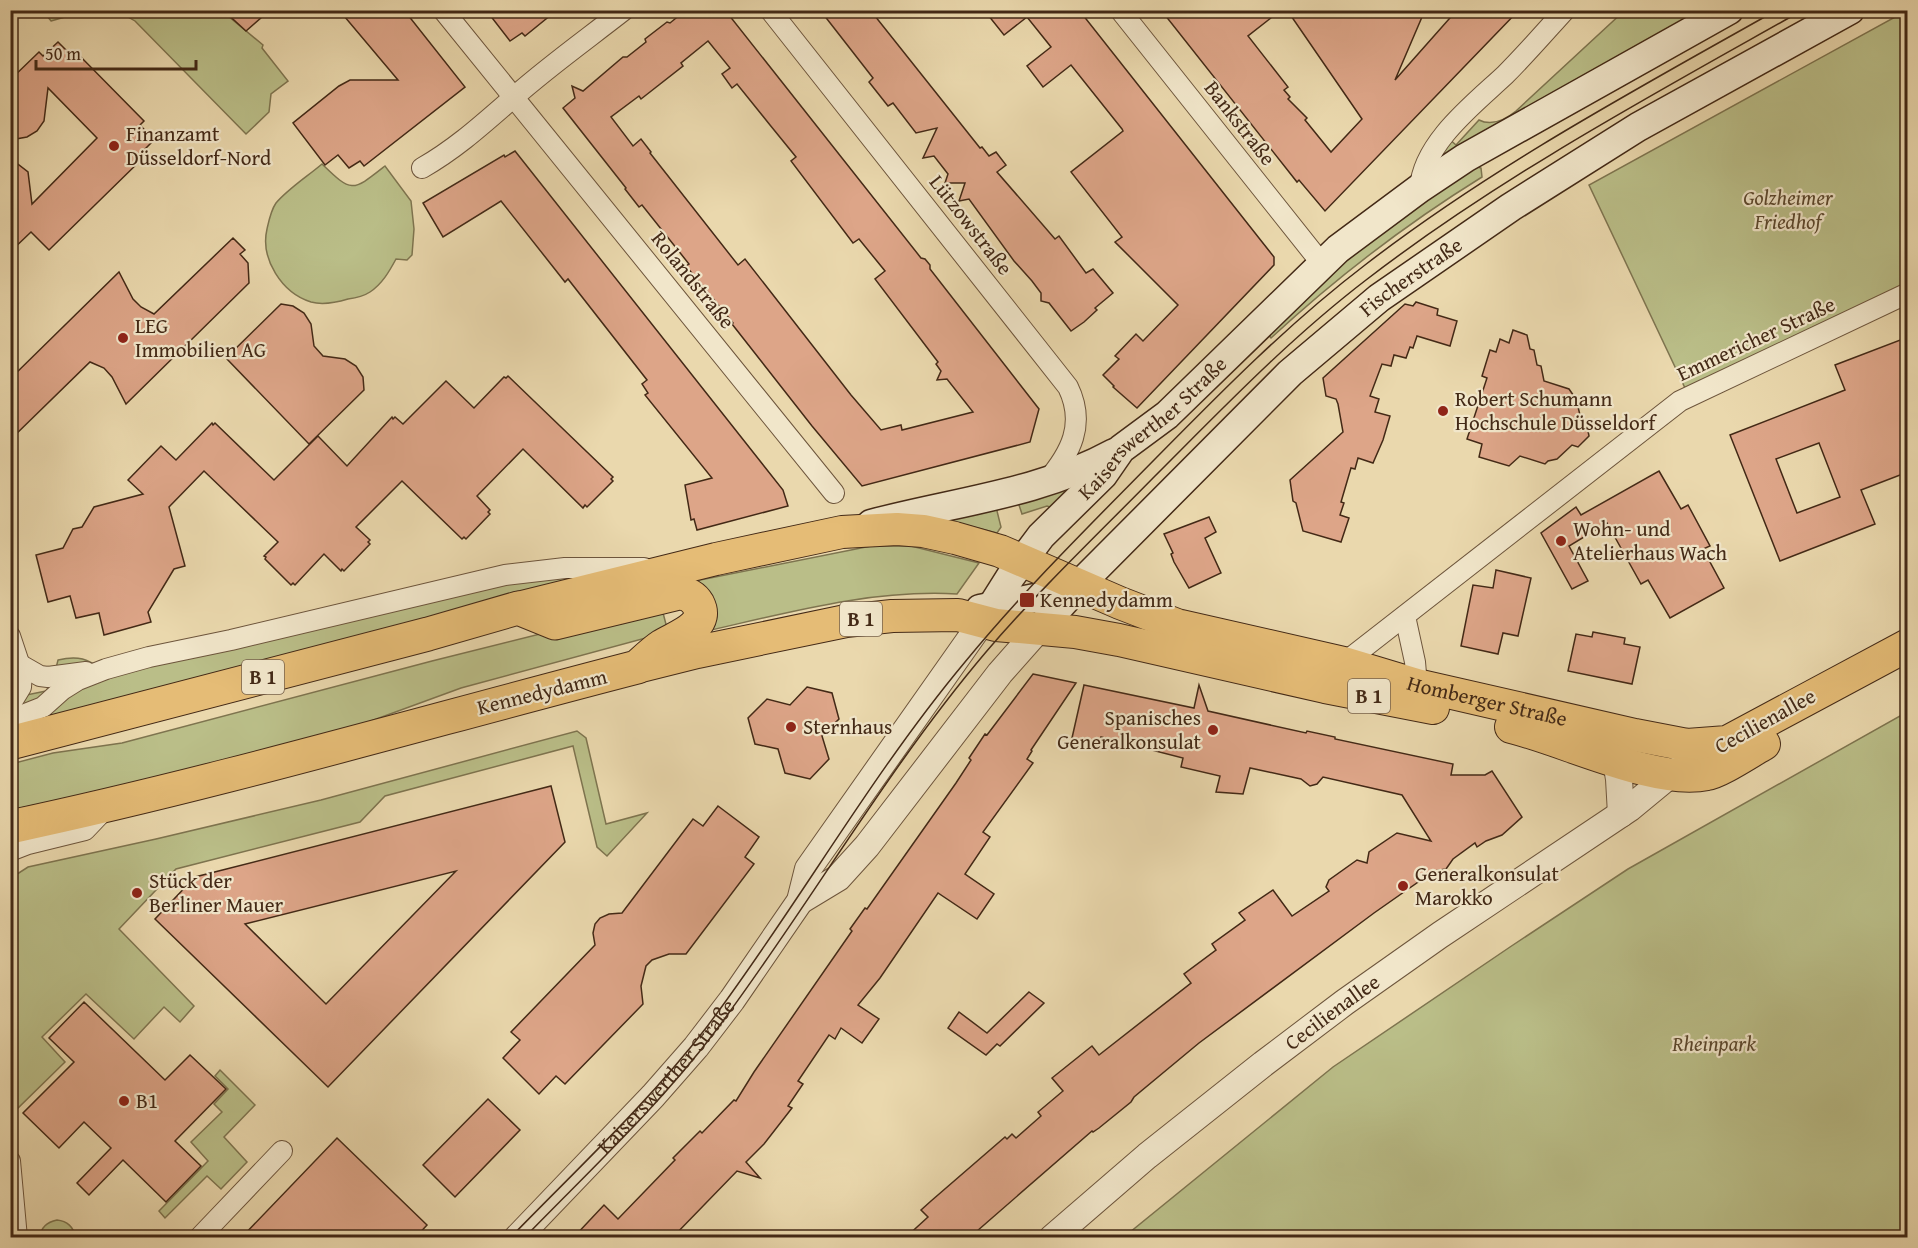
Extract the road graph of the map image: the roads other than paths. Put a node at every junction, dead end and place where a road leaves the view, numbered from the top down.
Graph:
1 (443, 10) edge
2 (624, 10) edge
3 (770, 10) edge
4 (1120, 10) edge
5 (1565, 10) edge
6 (1729, 10) edge
7 (1850, 10) edge
8 (514, 97) junction
9 (422, 168) dead end
10 (1420, 188) junction
11 (1322, 264) junction
12 (1908, 294) edge
13 (1121, 449) junction
14 (1046, 482) junction
15 (834, 493) dead end
16 (842, 532) junction
17 (1023, 560) junction
18 (674, 569) junction
19 (1079, 585) junction
20 (518, 608) junction
21 (977, 614) junction
22 (1405, 616) junction
23 (1039, 629) junction
24 (10, 636) edge
25 (1908, 645) edge
26 (1344, 663) junction
27 (19, 664) junction
28 (1908, 667) edge
29 (637, 668) junction
30 (106, 669) junction
31 (1417, 685) junction
32 (10, 705) edge
33 (10, 720) edge
34 (1726, 742) junction
35 (10, 743) edge
36 (1616, 761) junction
37 (1709, 774) junction
38 (1670, 775) junction
39 (108, 806) junction
40 (1625, 811) junction
41 (10, 827) edge
42 (10, 851) edge
43 (800, 901) junction
44 (282, 1151) dead end
45 (10, 1161) edge
46 (17, 1238) edge
47 (199, 1238) edge
48 (517, 1238) edge
49 (1052, 1238) edge

1 - 8 street, Rolandstraße
2 - 8 street
3 - 14 street, Lützowstraße
4 - 11 street, Bankstraße
5 - 10 street
6 - 10 main road
7 - 19 main road, Fischerstraße
8 - 9 street
8 - 15 street, Rolandstraße
10 - 11 main road, Kaiserswerther Straße
11 - 13 main road, Kaiserswerther Straße
12 - 22 street, Emmericher Straße
13 - 14 main road, B 1
13 - 17 main road, Kaiserswerther Straße
14 - 16 main road, B 1
16 - 17 main road, B 1
16 - 18 main road, B 1
17 - 19 main road, B 1
17 - 21 main road, Kaiserswerther Straße
18 - 20 main road, B 1
18 - 30 street
19 - 21 main road
19 - 23 main road, Fischerstraße
19 - 26 main road, Homberger Straße / B 1
20 - 29 highway
20 - 35 highway, B 1
21 - 23 main road, B 1
21 - 29 main road, Kennedydamm / B 1
21 - 43 street, Kaiserswerther Straße
22 - 26 street, Emmericher Straße
22 - 31 street
23 - 36 main road, Homberger Straße / B 1
23 - 43 street, Kaiserswerther Straße
24 - 27 street
25 - 34 main road, Cecilienallee / B 1
26 - 31 main road, Homberger Straße / B 1
27 - 30 street
27 - 32 street
28 - 37 main road, Cecilienallee / B 1
29 - 39 highway, Kennedydamm / B 1
30 - 33 street
31 - 34 main road, Homberger Straße / B 1
34 - 38 street, Cecilienallee
36 - 38 main road, B 1
36 - 40 street
37 - 38 main road, B 1
37 - 40 street, Cecilienallee
38 - 40 street, Cecilienallee
39 - 41 highway, Kennedydamm / B 1
39 - 42 street
40 - 49 street, Cecilienallee
43 - 48 street, Kaiserswerther Straße
44 - 47 street
45 - 46 street

